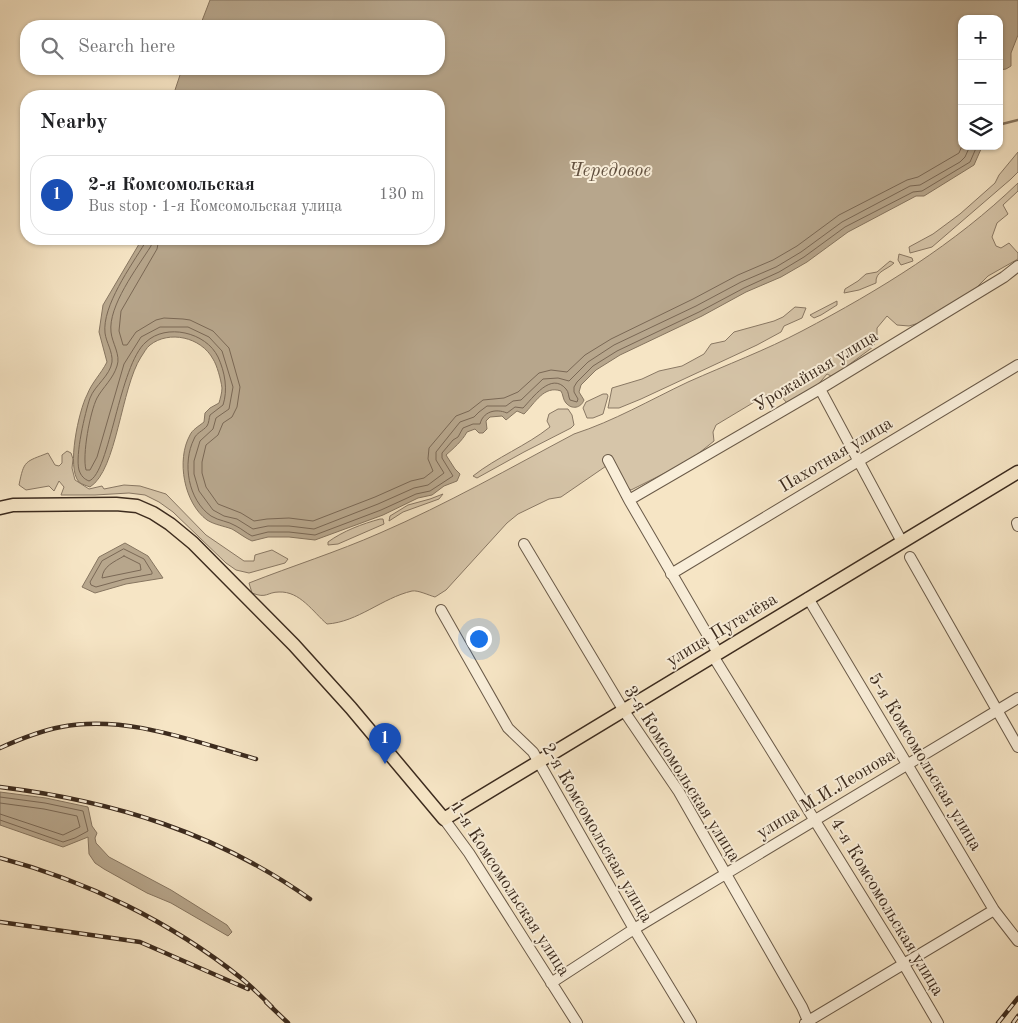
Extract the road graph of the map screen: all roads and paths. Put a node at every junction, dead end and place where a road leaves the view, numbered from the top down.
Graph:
1 (1018, 266) edge
2 (1018, 365) edge
3 (820, 389) junction
4 (608, 460) dead end
5 (859, 460) junction
6 (1018, 472) edge
7 (628, 500) junction
8 (0, 508) edge
9 (902, 542) junction
10 (524, 544) dead end
11 (910, 557) dead end
12 (671, 574) junction
13 (808, 598) junction
14 (441, 610) dead end
15 (715, 654) junction
16 (1018, 698) edge
17 (997, 710) junction
18 (624, 711) junction
19 (1018, 747) edge
20 (539, 762) junction
21 (908, 764) junction
22 (444, 819) junction
23 (815, 820) junction
24 (726, 874) junction
25 (994, 910) junction
26 (634, 929) junction
27 (1018, 940) edge
28 (904, 963) junction
29 (551, 983) junction
30 (808, 1022) edge
31 (576, 1023) edge
32 (691, 1023) edge
33 (938, 1023) edge

1 - 3 street, Урожайная улица
2 - 5 street, Пахотная улица
3 - 5 street
3 - 7 street, Урожайная улица
4 - 7 street, 4-я Комсомольская улица
5 - 9 street
5 - 12 street, Пахотная улица
6 - 9 main road, улица Пугачёва
7 - 12 street, 4-я Комсомольская улица
8 - 22 main road, 1-я Комсомольская улица
9 - 13 main road, улица Пугачёва
10 - 18 street, 3-я Комсомольская улица
11 - 17 street
12 - 15 street, 4-я Комсомольская улица
13 - 15 main road, улица Пугачёва
13 - 21 street, 5-я Комсомольская улица
14 - 20 street, 2-я Комсомольская улица
15 - 18 main road, улица Пугачёва
15 - 23 street, 4-я Комсомольская улица
16 - 17 street, улица М.И.Леонова
17 - 19 street
17 - 21 street, улица М.И.Леонова
18 - 20 main road, улица Пугачёва
18 - 24 street, 3-я Комсомольская улица
20 - 22 main road, улица Пугачёва
20 - 26 street, 2-я Комсомольская улица
21 - 23 street, улица М.И.Леонова
21 - 25 street, 5-я Комсомольская улица
22 - 29 street, 1-я Комсомольская улица
23 - 24 street, улица М.И.Леонова
23 - 28 street, 4-я Комсомольская улица
24 - 26 street, улица М.И.Леонова
24 - 30 street, 3-я Комсомольская улица
25 - 27 street, 5-я Комсомольская улица
25 - 28 street
26 - 29 street, улица М.И.Леонова
26 - 32 street, 2-я Комсомольская улица
28 - 30 street
28 - 33 street, 4-я Комсомольская улица
29 - 31 street, 1-я Комсомольская улица

